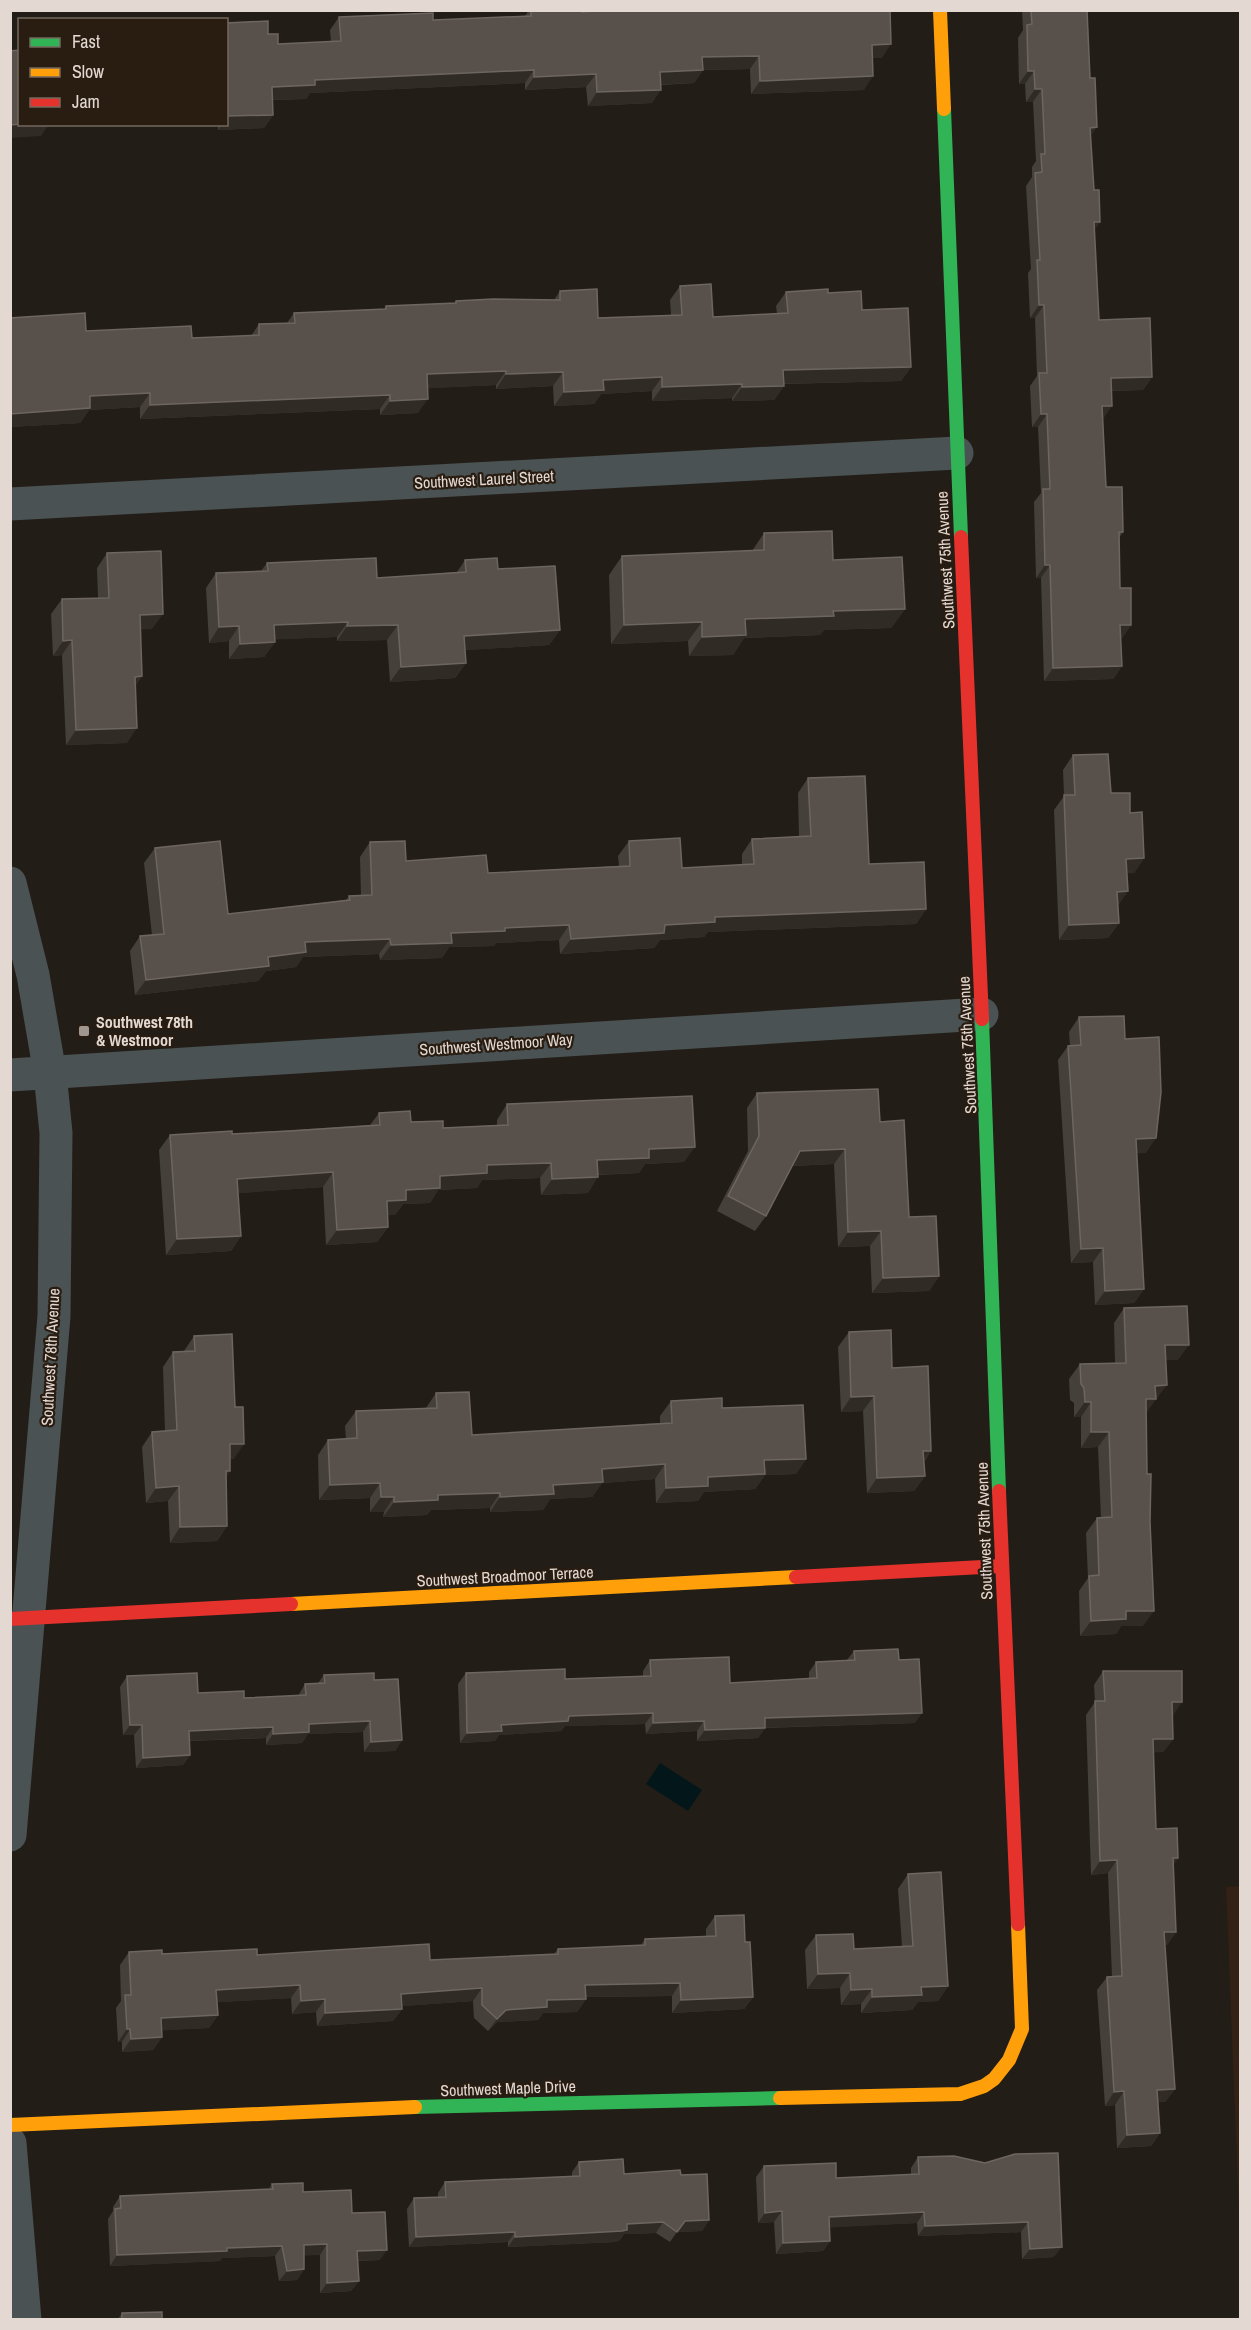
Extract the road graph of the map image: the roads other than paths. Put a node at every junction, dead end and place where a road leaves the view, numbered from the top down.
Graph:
1 (940, 10) edge
2 (957, 453) junction
3 (10, 504) edge
4 (10, 883) edge
5 (982, 1014) junction
6 (50, 1072) junction
7 (10, 1075) edge
8 (1001, 1566) junction
9 (20, 1619) edge
10 (10, 1835) edge
11 (1000, 2073) joint
12 (10, 2125) edge
13 (10, 2144) edge
14 (25, 2319) edge

1 - 2 street, Southwest 75th Avenue
2 - 3 street, Southwest Laurel Street
2 - 5 street, Southwest 75th Avenue
4 - 6 street, Southwest 78th Avenue
5 - 6 street, Southwest Westmoor Way
5 - 8 street, Southwest 75th Avenue
6 - 7 street, Southwest Westmoor Way
6 - 9 street, Southwest 78th Avenue
8 - 9 street, Southwest Broadmoor Terrace
8 - 11 street, Southwest 75th Avenue
9 - 10 street, Southwest 78th Avenue
11 - 12 street, Southwest Maple Drive
13 - 14 street

